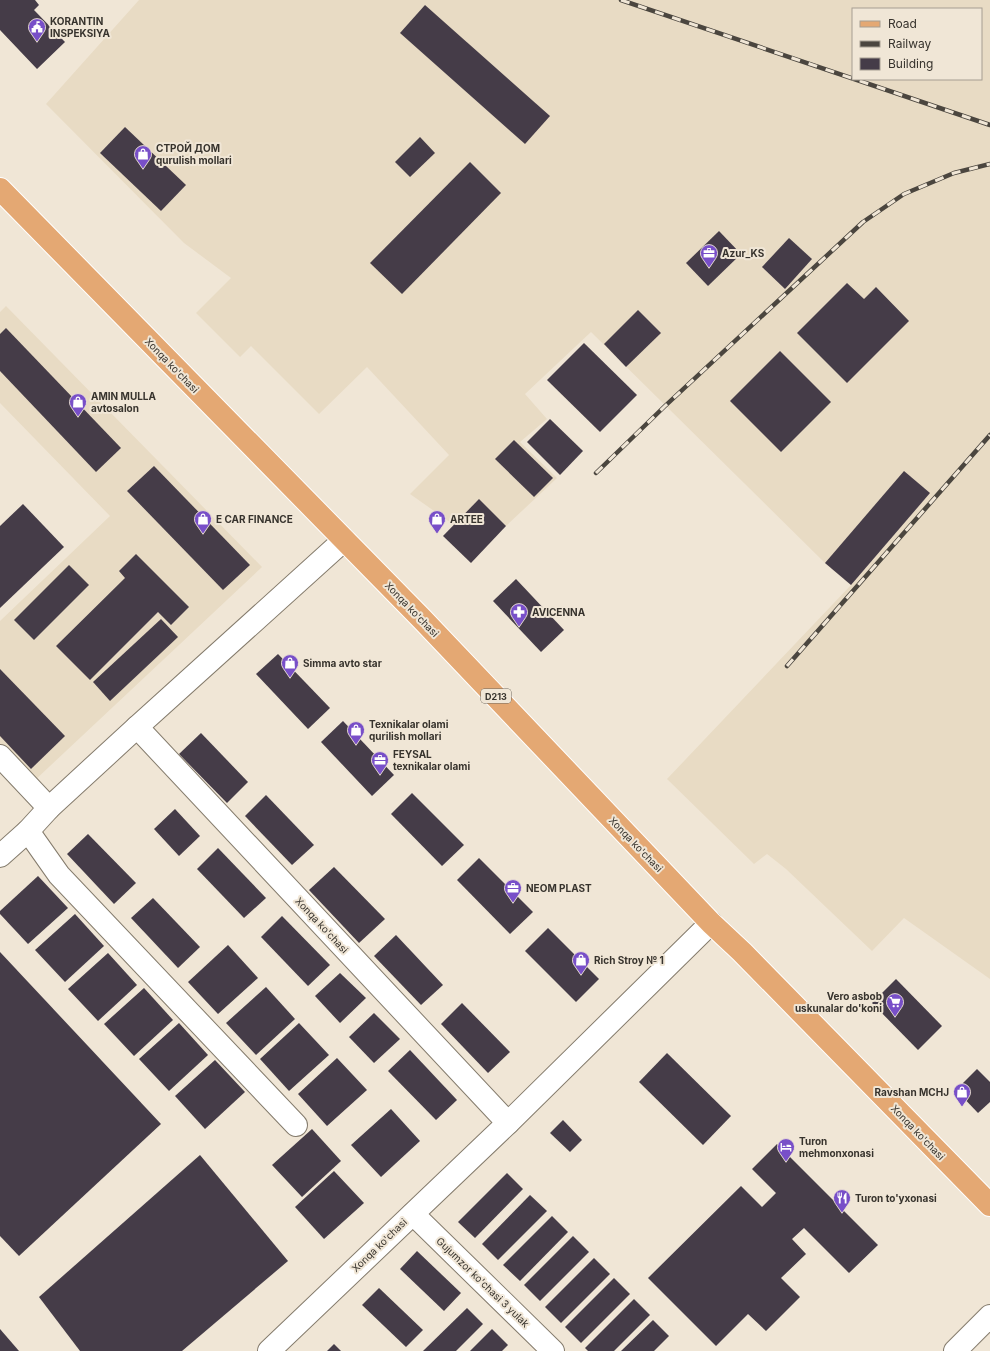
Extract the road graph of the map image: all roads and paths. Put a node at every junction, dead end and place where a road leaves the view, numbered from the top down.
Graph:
1 (0, 189) edge
2 (344, 540) junction
3 (137, 727) junction
4 (0, 756) edge
5 (49, 808) junction
6 (28, 831) junction
7 (0, 856) edge
8 (711, 923) junction
9 (508, 1124) junction
10 (296, 1125) dead end
11 (990, 1205) edge
12 (413, 1214) junction
13 (990, 1316) edge
14 (268, 1351) edge
15 (553, 1351) edge
16 (955, 1351) edge

1 - 2 main road, Xonqa ko'chasi / D213
2 - 3 street
2 - 8 main road, Xonqa ko'chasi / D213
3 - 5 street
3 - 9 street, Xonqa ko'chasi
4 - 5 street
5 - 6 street
6 - 7 street
6 - 10 street
8 - 9 street, Xonqa ko'chasi
8 - 11 main road, Xonqa ko'chasi / D213
9 - 12 street, Xonqa ko'chasi
12 - 14 street, Xonqa ko'chasi
12 - 15 street, Gujumzor ko'chasi 3 yulak
13 - 16 street

